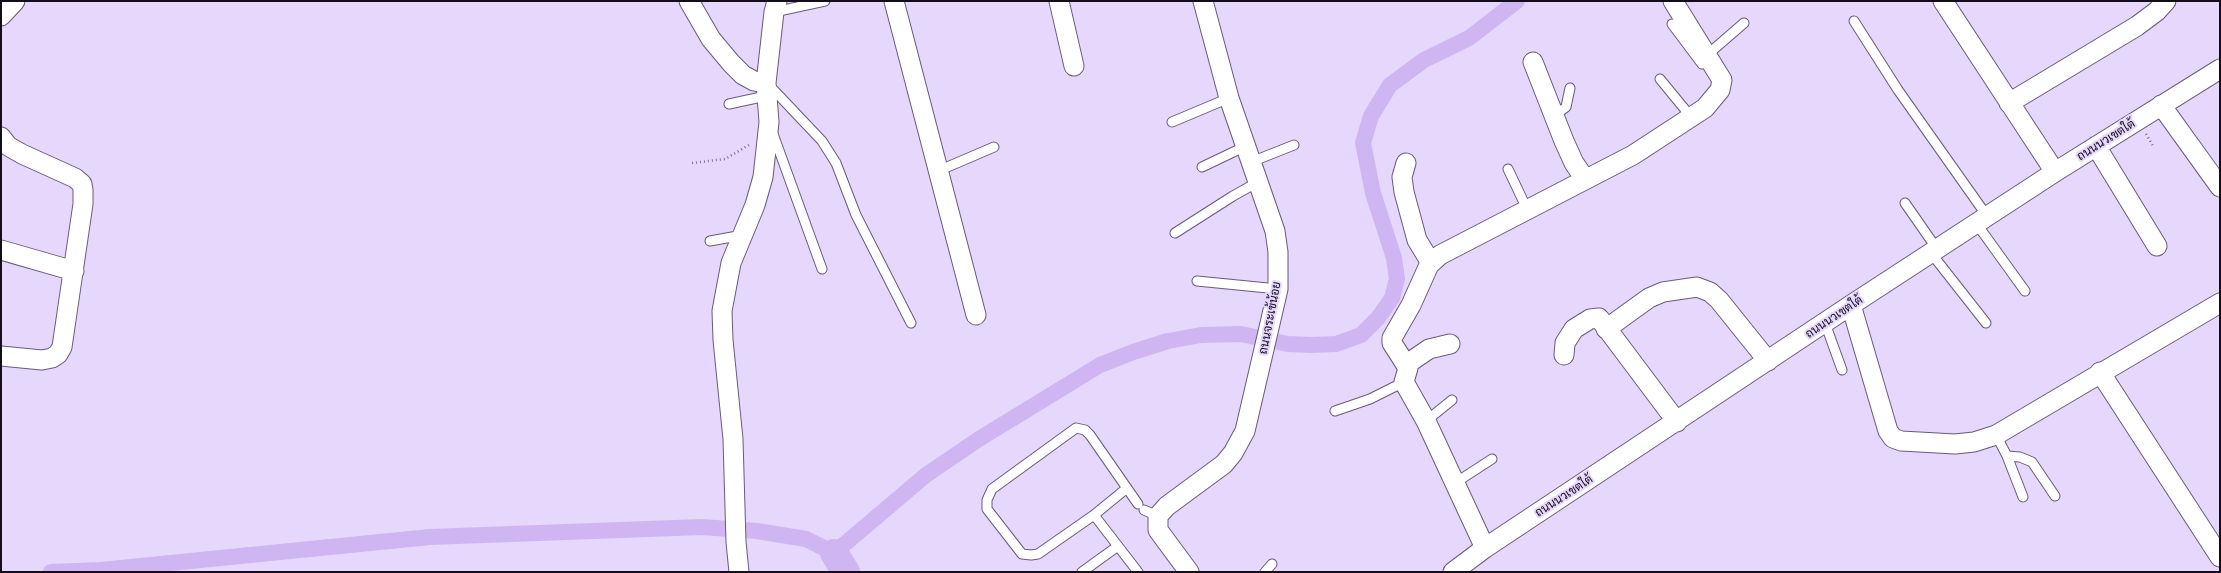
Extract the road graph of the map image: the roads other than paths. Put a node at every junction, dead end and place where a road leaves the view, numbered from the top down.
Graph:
1 (15, 1) edge
2 (689, 1) edge
3 (825, 1) edge
4 (894, 1) edge
5 (1059, 1) edge
6 (1202, 1) edge
7 (1673, 1) edge
8 (1943, 1) edge
9 (2166, 1) edge
10 (775, 6) edge
11 (1, 16) edge
12 (1854, 21) dead end
13 (1744, 23) dead end
14 (1672, 24) dead end
15 (1707, 55) junction
16 (1533, 62) dead end
17 (1074, 66) dead end
18 (2220, 68) edge
19 (1660, 78) dead end
20 (1570, 88) dead end
21 (766, 89) junction
22 (1717, 93) junction
23 (1229, 98) junction
24 (2009, 103) junction
25 (729, 104) dead end
26 (2161, 105) junction
27 (1554, 116) junction
28 (1692, 118) junction
29 (1172, 122) dead end
30 (769, 128) junction
31 (1, 139) edge
32 (1294, 145) dead end
33 (2096, 146) junction
34 (994, 147) dead end
35 (1248, 154) junction
36 (1406, 163) dead end
37 (1202, 167) dead end
38 (1508, 169) dead end
39 (938, 171) junction
40 (2055, 172) junction
41 (1585, 179) junction
42 (1258, 182) junction
43 (2220, 187) edge
44 (1905, 203) dead end
45 (1527, 209) junction
46 (1982, 220) junction
47 (1175, 233) dead end
48 (743, 235) junction
49 (710, 242) dead end
50 (2157, 246) dead end
51 (1, 250) edge
52 (1934, 251) junction
53 (1431, 263) junction
54 (822, 268) dead end
55 (74, 271) junction
56 (1197, 281) dead end
57 (1278, 289) junction
58 (2025, 291) dead end
59 (2220, 303) edge
60 (1851, 305) junction
61 (976, 315) dead end
62 (911, 323) dead end
63 (1825, 323) junction
64 (1986, 323) dead end
65 (1606, 329) junction
66 (1450, 344) dead end
67 (1564, 355) dead end
68 (1, 356) edge
69 (1768, 361) junction
70 (1842, 370) dead end
71 (2100, 372) junction
72 (1405, 373) junction
73 (1452, 400) dead end
74 (1335, 411) dead end
75 (1426, 421) junction
76 (1677, 422) junction
77 (1996, 435) junction
78 (2007, 456) junction
79 (1492, 460) dead end
80 (1455, 483) junction
81 (1127, 488) junction
82 (2055, 496) dead end
83 (2023, 498) dead end
84 (1147, 510) junction
85 (1094, 515) junction
86 (1118, 546) junction
87 (1485, 548) junction
88 (2220, 557) edge
89 (1272, 564) dead end
90 (1472, 567) edge
91 (739, 572) edge
92 (1082, 572) edge
93 (1138, 572) edge
94 (1189, 572) edge
95 (1264, 572) edge
96 (1453, 572) edge

1 - 11 street
2 - 21 street
3 - 10 lane
4 - 39 street
5 - 17 street
6 - 23 street, ถนนจระเข้น้อย
7 - 15 street
8 - 24 street
9 - 24 street
10 - 21 street
12 - 46 lane
13 - 15 lane
14 - 22 lane
15 - 22 street
16 - 27 street
18 - 26 street, ถนนนวเขตใต้
19 - 28 lane
20 - 27 lane
21 - 25 lane
21 - 30 street
21 - 62 lane
22 - 28 street
23 - 29 lane
23 - 35 street, ถนนจระเข้น้อย
24 - 40 street
26 - 33 street, ถนนนวเขตใต้
26 - 43 street
27 - 41 street
28 - 41 street
30 - 48 street
30 - 54 lane
31 - 55 street
32 - 35 lane
33 - 40 street, ถนนนวเขตใต้
33 - 50 street
34 - 39 lane
35 - 37 lane
35 - 42 street, ถนนจระเข้น้อย
36 - 53 street
38 - 45 lane
39 - 61 street
40 - 46 street, ถนนนวเขตใต้
41 - 45 street
42 - 47 lane
42 - 57 street, ถนนจระเข้น้อย
44 - 52 lane
45 - 53 street
46 - 52 street, ถนนนวเขตใต้
46 - 58 lane
48 - 49 lane
48 - 91 street
51 - 55 street
52 - 60 street, ถนนนวเขตใต้
52 - 64 lane
53 - 72 street
55 - 68 street
56 - 57 lane
57 - 84 street, ถนนจระเข้น้อย
59 - 71 street
60 - 63 street, ถนนนวเขตใต้
60 - 77 street
63 - 69 street, ถนนนวเขตใต้
63 - 70 lane
65 - 67 street
65 - 69 street
65 - 76 street
66 - 72 street
69 - 76 street, ถนนนวเขตใต้
71 - 77 street
71 - 88 street
72 - 74 lane
72 - 75 street
73 - 75 lane
75 - 80 street
76 - 87 street, ถนนนวเขตใต้
77 - 78 lane
78 - 82 lane
78 - 83 lane
79 - 80 lane
80 - 87 street
81 - 84 lane
81 - 85 lane
81 - 85 lane
84 - 94 street
85 - 86 lane
86 - 92 lane
86 - 93 lane
87 - 90 street, ถนนนวเขตใต้
89 - 95 lane
90 - 96 street, ถนนนวเขตใต้

